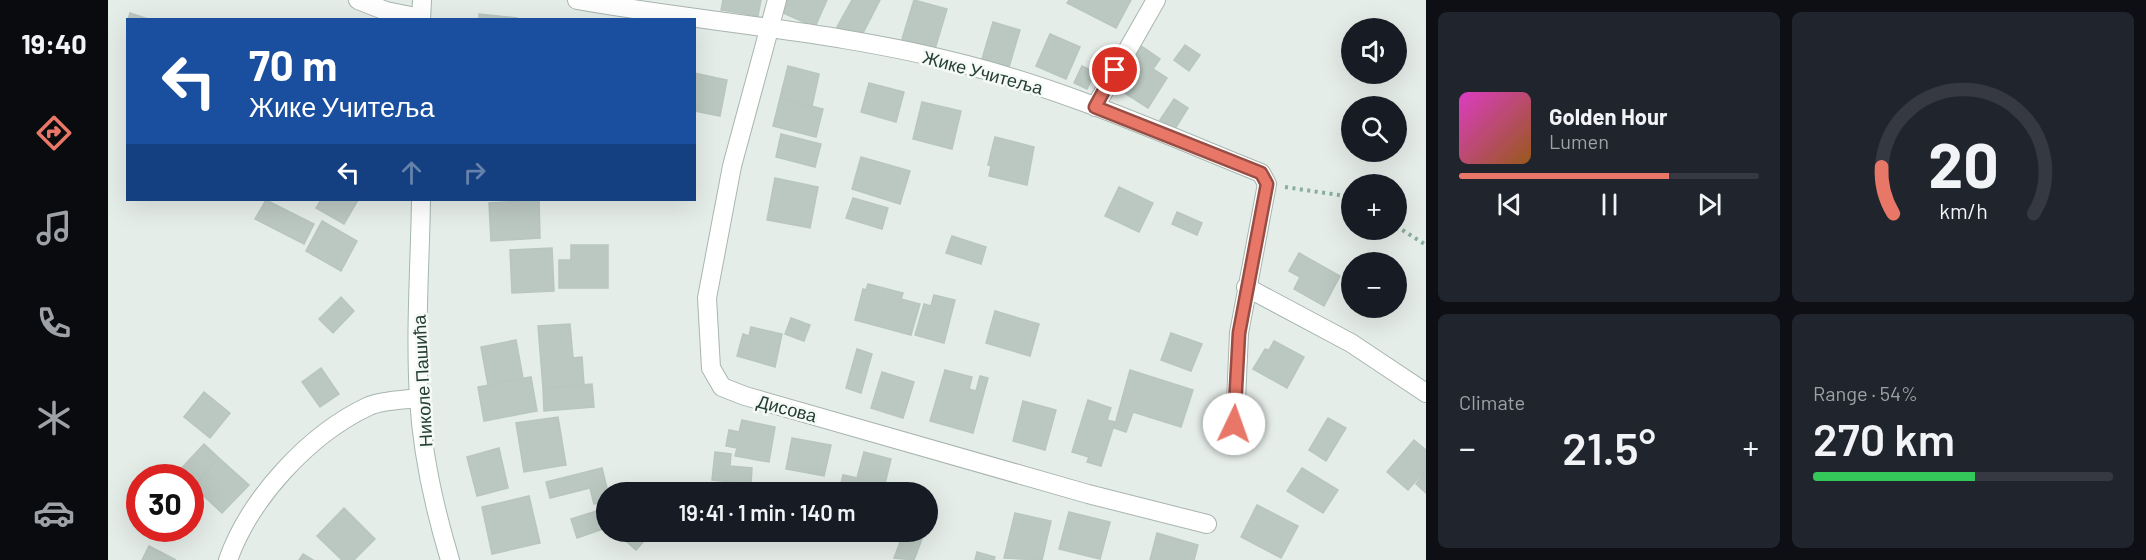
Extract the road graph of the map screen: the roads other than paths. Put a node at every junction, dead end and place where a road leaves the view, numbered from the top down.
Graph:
1 (358, 0) edge
2 (577, 0) edge
3 (777, 0) edge
4 (1156, 0) edge
5 (640, 5) edge
6 (422, 12) edge
7 (768, 30) junction
8 (1095, 107) junction
9 (421, 201) edge
10 (1246, 287) junction
11 (1426, 393) edge
12 (419, 398) junction
13 (1234, 424) dead end
14 (1207, 525) dead end
15 (228, 560) edge
16 (450, 560) edge

1 - 6 street
2 - 5 street, Жике Учитеља
3 - 7 street, Дисова
4 - 8 street
5 - 7 street, Жике Учитеља
7 - 8 street, Жике Учитеља
7 - 14 street, Дисова
8 - 10 street, Жике Учитеља
9 - 12 street, Николе Пашића
10 - 11 street
10 - 13 street
12 - 15 street
12 - 16 street, Николе Пашића

